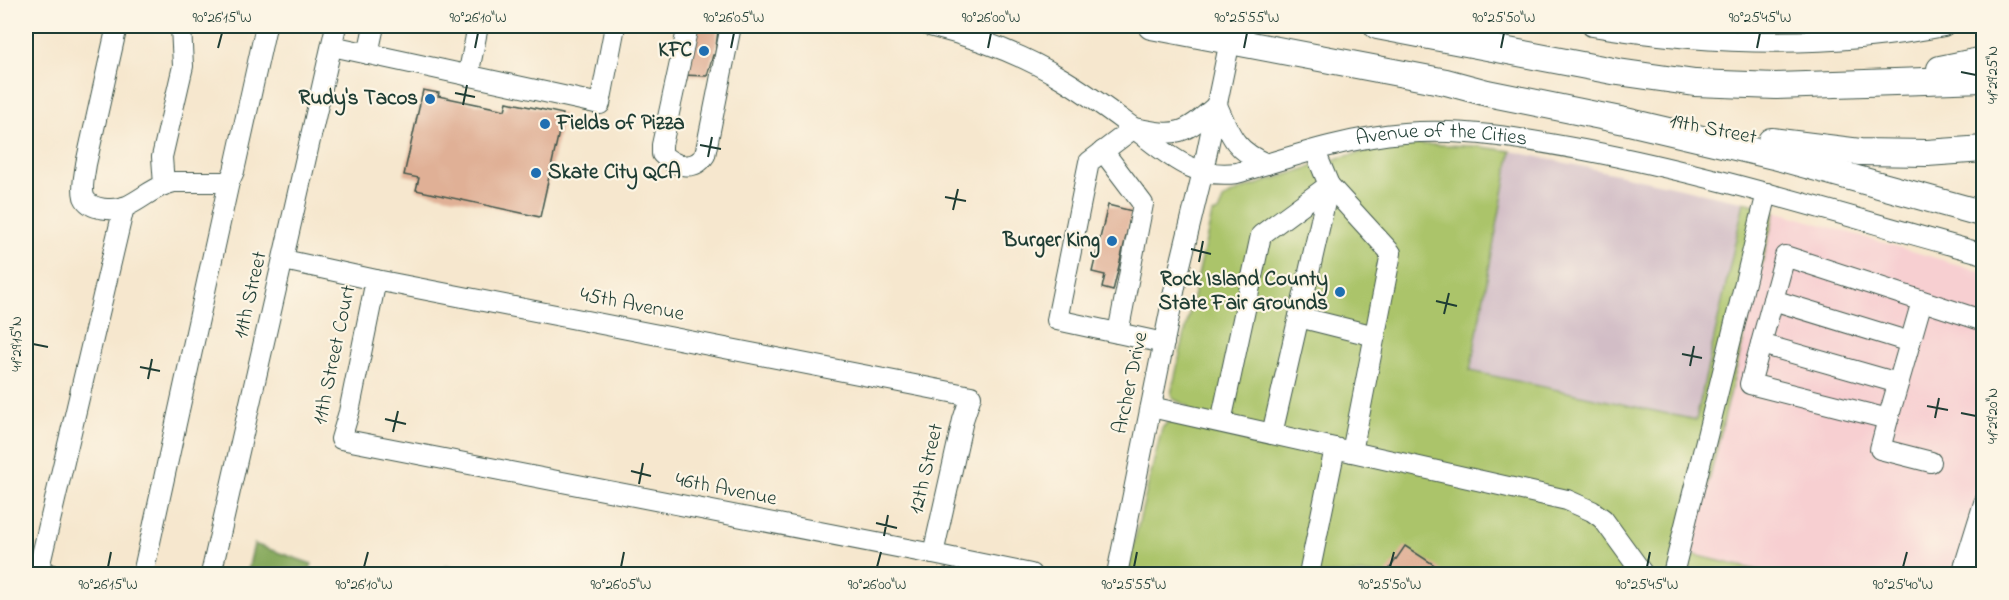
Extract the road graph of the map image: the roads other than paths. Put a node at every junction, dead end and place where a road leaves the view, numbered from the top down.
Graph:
1 (117, 26) edge
2 (181, 26) edge
3 (266, 26) edge
4 (336, 26) edge
5 (374, 26) edge
6 (478, 26) edge
7 (615, 26) edge
8 (688, 26) edge
9 (731, 26) edge
10 (930, 26) edge
11 (1155, 26) edge
12 (1377, 26) edge
13 (1440, 26) edge
14 (1592, 26) edge
15 (1944, 26) edge
16 (1669, 31) edge
17 (1862, 32) edge
18 (1232, 33) edge
19 (1723, 33) edge
20 (332, 46) junction
21 (368, 54) junction
22 (1983, 60) edge
23 (1591, 66) junction
24 (468, 76) junction
25 (1983, 79) edge
26 (1446, 82) junction
27 (1855, 82) junction
28 (1216, 105) junction
29 (1134, 128) junction
30 (1983, 149) edge
31 (1103, 151) junction
32 (1315, 151) junction
33 (1267, 164) junction
34 (1203, 171) junction
35 (229, 182) junction
36 (164, 185) junction
37 (1329, 185) junction
38 (1767, 193) junction
39 (1143, 204) junction
40 (124, 207) junction
41 (1983, 214) edge
42 (1983, 254) edge
43 (284, 260) junction
44 (376, 280) junction
45 (1773, 300) junction
46 (1922, 301) junction
47 (1299, 317) junction
48 (1983, 321) edge
49 (1071, 323) junction
50 (1118, 333) junction
51 (1375, 336) junction
52 (1910, 342) junction
53 (1164, 343) junction
54 (1761, 344) junction
55 (1727, 359) junction
56 (1755, 367) junction
57 (1898, 383) junction
58 (971, 396) joint
59 (1151, 407) junction
60 (1888, 419) junction
61 (1221, 422) junction
62 (1272, 434) junction
63 (341, 439) joint
64 (1344, 450) junction
65 (1931, 462) dead end
66 (1983, 503) edge
67 (1980, 526) edge
68 (933, 554) junction
69 (1970, 569) edge
70 (50, 574) edge
71 (142, 574) edge
72 (211, 574) edge
73 (1030, 574) edge
74 (1117, 574) edge
75 (1309, 574) edge
76 (1643, 574) edge
77 (1673, 574) edge

1 - 40 street
2 - 36 street
3 - 35 street
4 - 20 street, 11th Street
5 - 21 street
6 - 24 street
7 - 24 street
8 - 9 street
10 - 29 street, Avenue of the Cities
11 - 18 main road, Avenue of the Cities
12 - 23 main road
13 - 23 main road
14 - 16 street
15 - 17 street
16 - 19 street
17 - 19 street
18 - 26 main road, Avenue of the Cities
18 - 28 street, Archer Drive
20 - 21 street
20 - 43 street, 11th Street
21 - 24 street
22 - 27 main road
23 - 27 main road
25 - 27 main road
26 - 30 main road, 19th Street
26 - 41 main road, Avenue of the Cities
28 - 29 street
28 - 33 street
28 - 34 street, Archer Drive
29 - 31 street
29 - 34 street, Avenue of the Cities
31 - 39 street
31 - 49 street
32 - 33 street, Avenue of the Cities
32 - 37 street
32 - 38 street, Avenue of the Cities
33 - 34 street, Avenue of the Cities
34 - 53 street, Archer Drive
35 - 36 street
35 - 71 street
36 - 40 street
37 - 47 street
37 - 51 street
37 - 61 street
38 - 42 street, Avenue of the Cities
38 - 55 street
39 - 49 street
39 - 50 street
40 - 70 street
43 - 44 street, 45th Avenue
43 - 72 street, 11th Street
44 - 58 street, 45th Avenue
44 - 63 street, 11th Street Court
45 - 46 street
45 - 52 street
45 - 54 street
46 - 48 street
46 - 52 street
47 - 51 street
47 - 62 street
49 - 50 street
50 - 53 street
51 - 64 street
52 - 57 street
53 - 59 street, Archer Drive
54 - 56 street
54 - 57 street
55 - 56 street
55 - 77 street
56 - 60 street
57 - 60 street
58 - 68 street, 12th Street
59 - 61 street
59 - 74 street, Archer Drive
60 - 65 street
61 - 62 street
62 - 64 street
63 - 68 street, 46th Avenue
64 - 75 street
64 - 76 street
66 - 67 street
67 - 69 street
68 - 73 street, 46th Avenue

